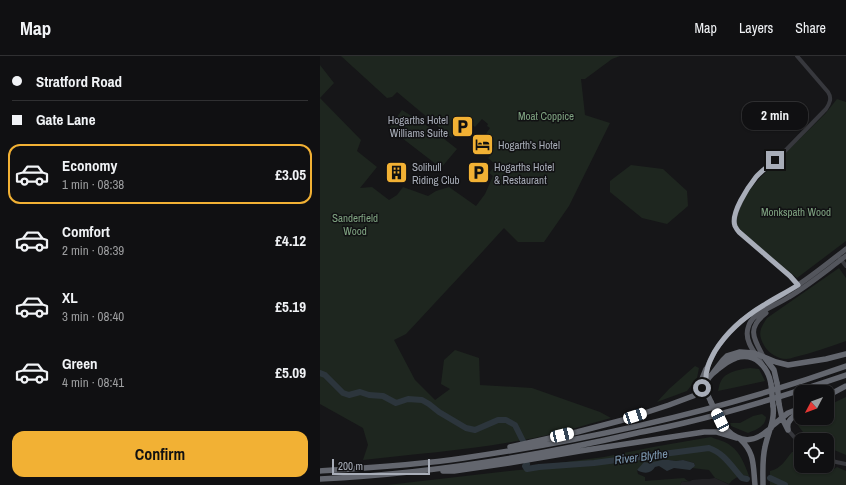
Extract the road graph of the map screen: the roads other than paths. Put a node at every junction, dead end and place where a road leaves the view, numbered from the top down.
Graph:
1 (796, 56) edge
2 (846, 249) edge
3 (846, 256) edge
4 (839, 258) junction
5 (846, 266) edge
6 (800, 287) junction
7 (784, 300) junction
8 (754, 352) junction
9 (846, 354) edge
10 (763, 356) junction
11 (762, 365) junction
12 (846, 366) edge
13 (706, 369) junction
14 (713, 373) junction
15 (846, 375) edge
16 (706, 384) junction
17 (774, 384) junction
18 (846, 386) edge
19 (834, 392) edge
20 (689, 398) junction
21 (794, 411) edge
22 (794, 417) edge
23 (782, 418) junction
24 (772, 427) junction
25 (788, 430) junction
26 (794, 437) edge
27 (738, 438) junction
28 (463, 458) junction
29 (834, 461) edge
30 (846, 464) edge
31 (320, 471) edge
32 (410, 471) junction
33 (320, 479) edge
34 (754, 485) edge
35 (763, 485) edge

1 - 6 street
2 - 4 main road
3 - 4 main road
4 - 5 street
4 - 6 main road
6 - 7 main road
6 - 13 main road
7 - 8 main road
7 - 10 main road
8 - 10 highway
8 - 11 main road
8 - 14 highway
9 - 10 highway
10 - 17 highway
11 - 14 highway
11 - 17 highway
12 - 28 highway
13 - 16 main road
13 - 20 highway
14 - 16 highway
15 - 32 highway
16 - 20 highway
16 - 27 highway, bridge
17 - 23 highway, bridge
17 - 24 highway, bridge
18 - 19 highway
20 - 28 highway
21 - 23 highway
22 - 25 highway
23 - 24 highway
23 - 25 highway
24 - 27 highway
24 - 35 highway
25 - 26 street
27 - 32 highway
27 - 34 highway
28 - 31 highway
29 - 30 street
32 - 33 highway

